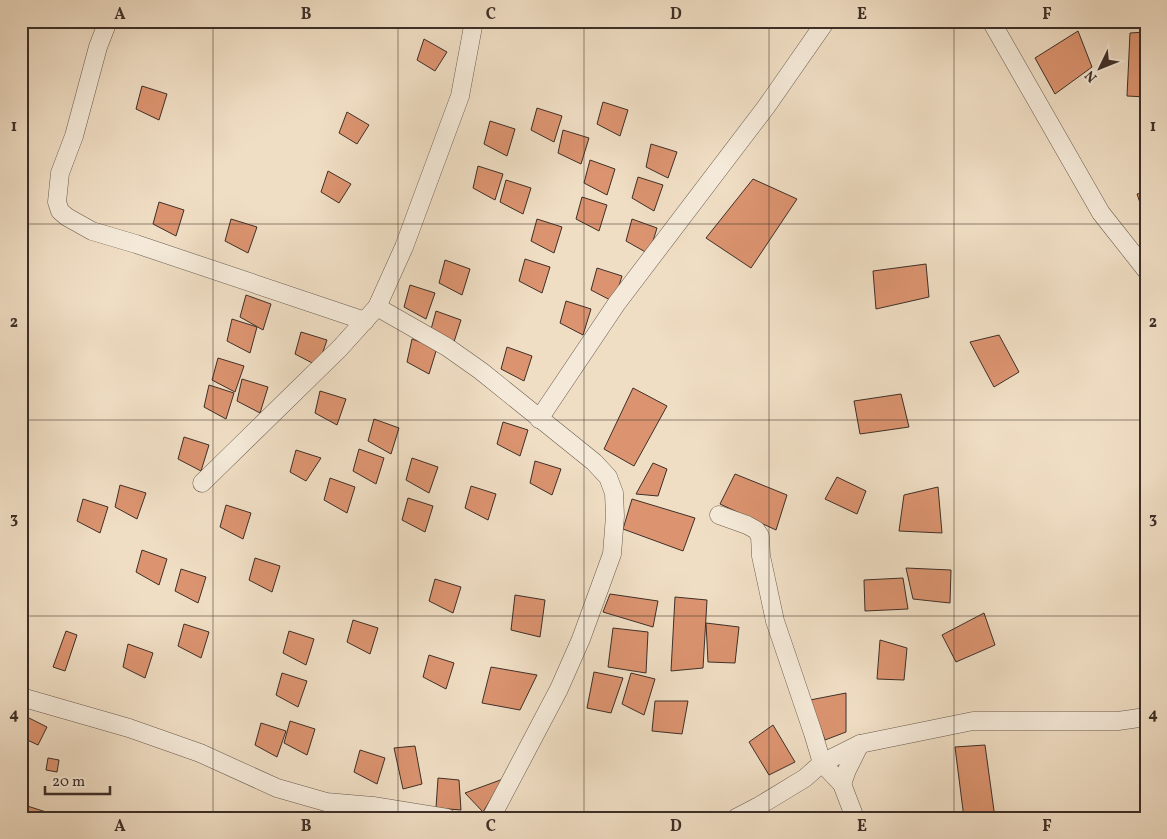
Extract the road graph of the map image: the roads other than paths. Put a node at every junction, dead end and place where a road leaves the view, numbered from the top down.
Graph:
1 (108, 21) edge
2 (474, 21) edge
3 (826, 21) edge
4 (991, 21) edge
5 (1146, 270) edge
6 (377, 307) junction
7 (365, 320) junction
8 (539, 419) junction
9 (202, 482) dead end
10 (719, 515) dead end
11 (21, 696) edge
12 (1146, 717) edge
13 (860, 744) junction
14 (822, 763) junction
15 (842, 784) junction
16 (447, 818) edge
17 (491, 818) edge
18 (736, 818) edge
19 (855, 818) edge

1 - 7 street
2 - 6 street
3 - 8 street
4 - 5 street
6 - 7 street
6 - 8 street
7 - 9 street
8 - 17 street
10 - 14 street
11 - 16 street
12 - 13 street
13 - 14 street
13 - 15 street
14 - 15 street
14 - 18 street
15 - 19 street

